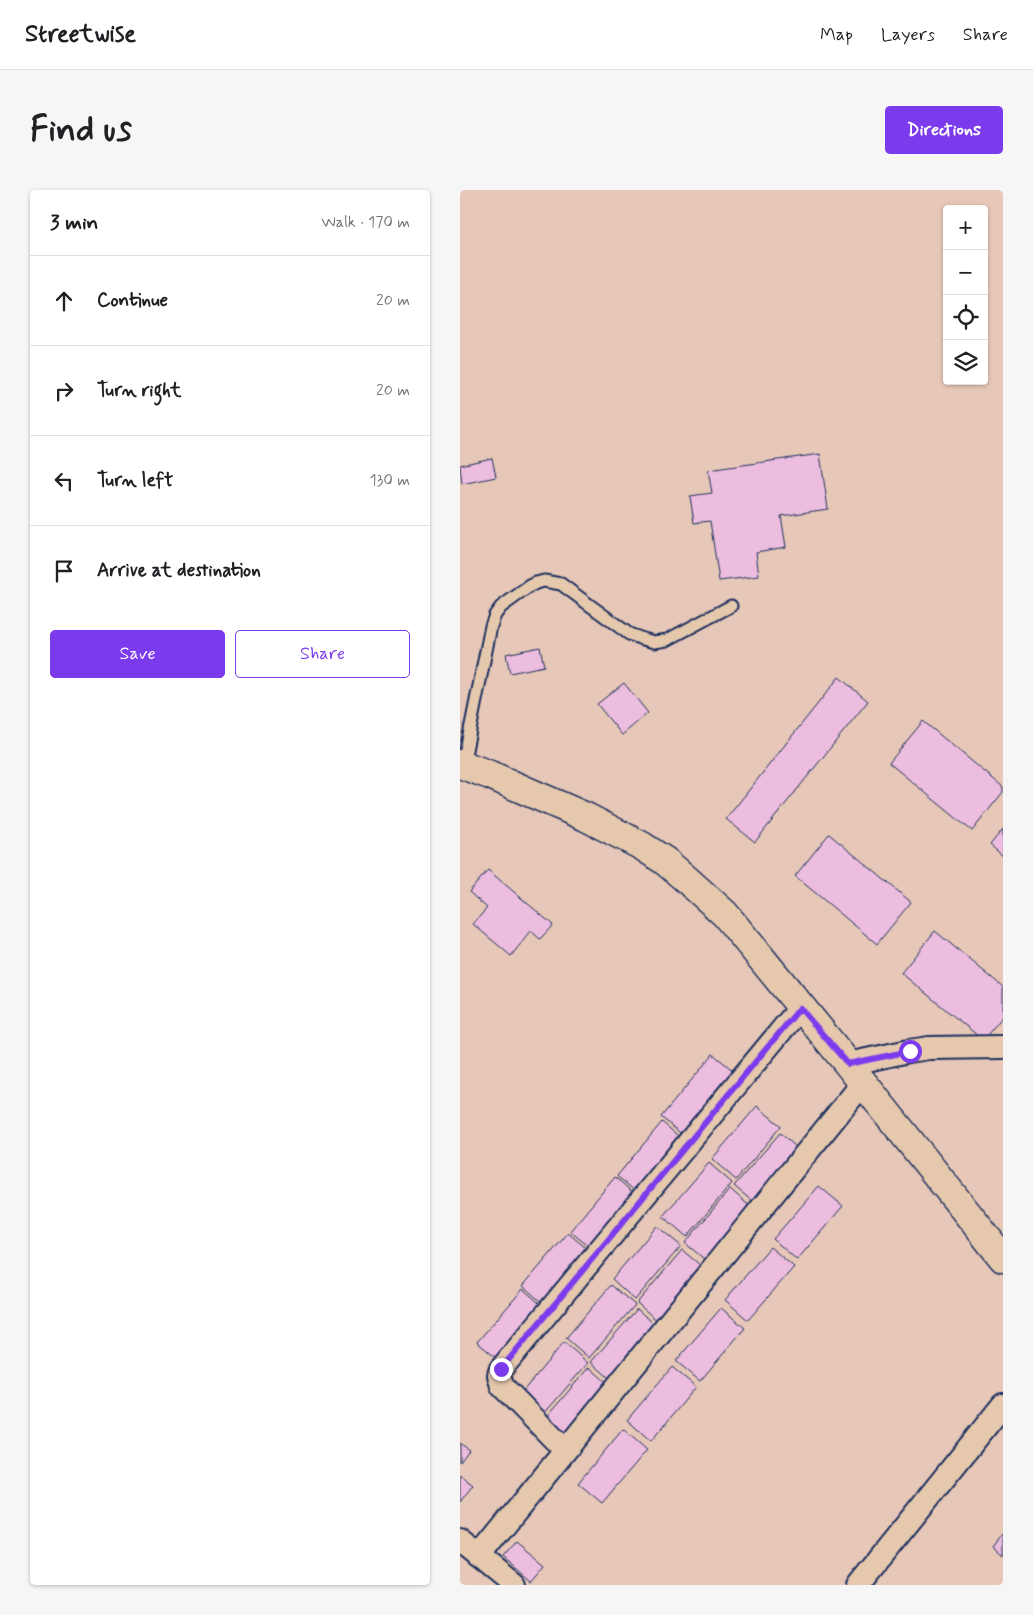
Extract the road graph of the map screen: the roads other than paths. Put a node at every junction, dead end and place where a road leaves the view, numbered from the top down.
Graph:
1 (732, 606) dead end
2 (461, 765) edge
3 (800, 1008) junction
4 (1003, 1047) edge
5 (855, 1074) junction
6 (1003, 1258) edge
7 (1003, 1405) edge
8 (565, 1450) junction
9 (460, 1541) edge
10 (479, 1557) junction
11 (514, 1585) edge
12 (858, 1585) edge

1 - 2 lane
2 - 3 street
3 - 5 street
3 - 8 street
4 - 5 street
5 - 6 street
5 - 8 street
7 - 12 street
8 - 10 street
9 - 10 street
10 - 11 street

